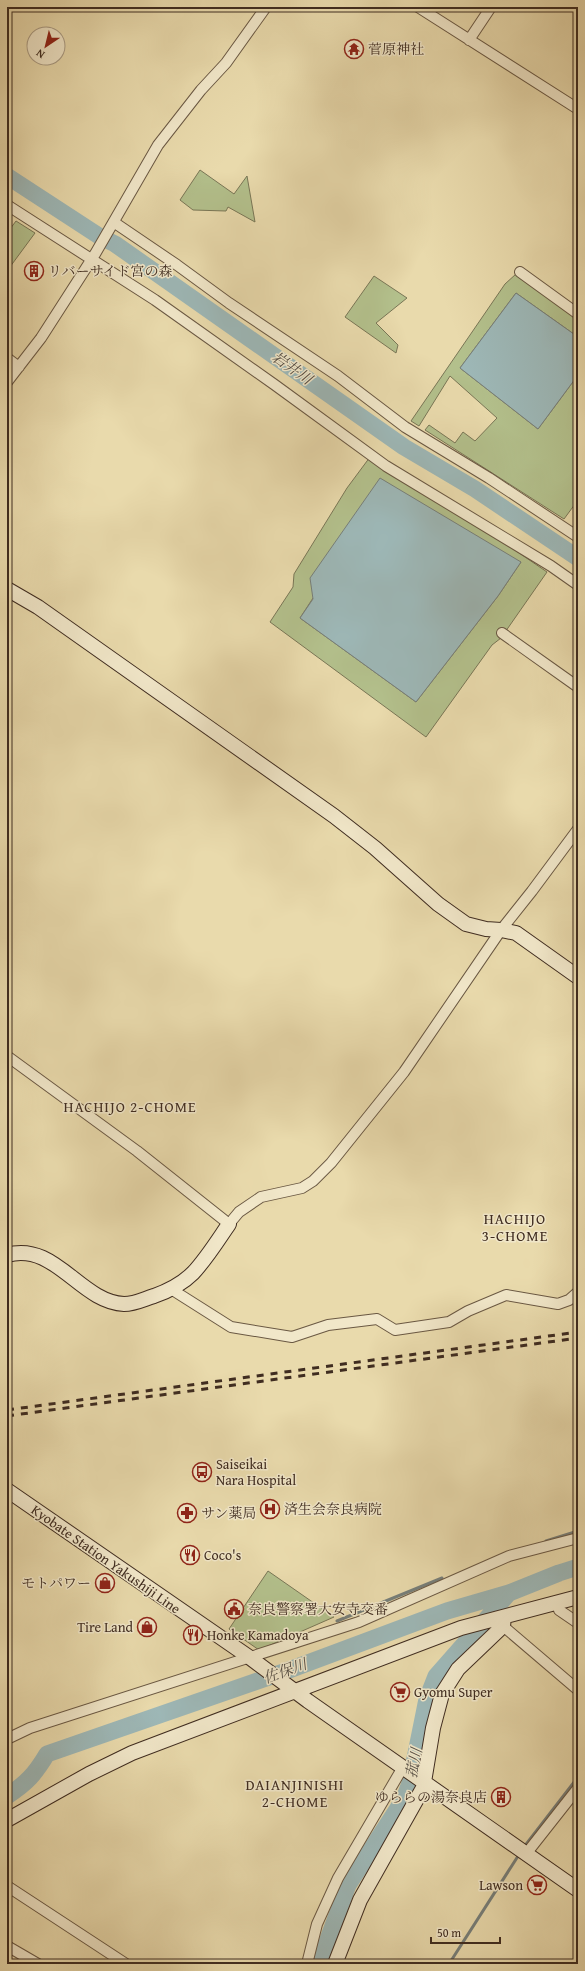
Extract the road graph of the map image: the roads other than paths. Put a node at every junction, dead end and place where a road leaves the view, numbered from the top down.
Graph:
1 (266, 7) edge
2 (491, 7) edge
3 (423, 8) edge
4 (469, 40) junction
5 (578, 109) edge
6 (7, 205) edge
7 (113, 225) junction
8 (93, 257) junction
9 (520, 272) dead end
10 (578, 314) edge
11 (7, 358) edge
12 (19, 367) junction
13 (7, 382) edge
14 (577, 535) edge
15 (578, 585) edge
16 (7, 589) edge
17 (502, 633) dead end
18 (578, 687) edge
19 (578, 829) edge
20 (501, 930) junction
21 (578, 977) edge
22 (7, 1056) edge
23 (230, 1224) junction
24 (7, 1255) edge
25 (171, 1289) junction
26 (578, 1292) edge
27 (7, 1490) edge
28 (578, 1538) edge
29 (578, 1597) edge
30 (557, 1602) junction
31 (504, 1622) junction
32 (578, 1623) edge
33 (252, 1659) junction
34 (577, 1687) edge
35 (292, 1689) junction
36 (7, 1739) edge
37 (404, 1768) junction
38 (421, 1780) junction
39 (578, 1788) edge
40 (7, 1820) edge
41 (526, 1854) junction
42 (7, 1886) edge
43 (578, 1890) edge
44 (7, 1946) edge
45 (38, 1964) edge
46 (126, 1964) edge
47 (307, 1964) edge
48 (335, 1964) edge

1 - 7 street
2 - 4 street
3 - 4 street
4 - 5 street
6 - 8 street
7 - 8 street
7 - 14 street
8 - 12 street
8 - 15 street
9 - 10 street
11 - 12 street
12 - 13 street
16 - 20 street
17 - 18 street
19 - 20 street
20 - 21 street
20 - 23 street
22 - 23 street
23 - 25 street
24 - 25 street
25 - 26 street
27 - 33 street, Kyobate Station Yakushiji Line
28 - 33 street
29 - 30 street
30 - 31 street
30 - 32 street
31 - 34 street
31 - 35 street
31 - 38 street
33 - 35 street, Kyobate Station Yakushiji Line
33 - 36 street
35 - 37 street, Kyobate Station Yakushiji Line
35 - 40 street
37 - 38 street, Kyobate Station Yakushiji Line
37 - 47 street
38 - 41 street, Kyobate Station Yakushiji Line
38 - 48 street
39 - 41 street
41 - 43 street, Kyobate Station Yakushiji Line
42 - 46 street
44 - 45 street

